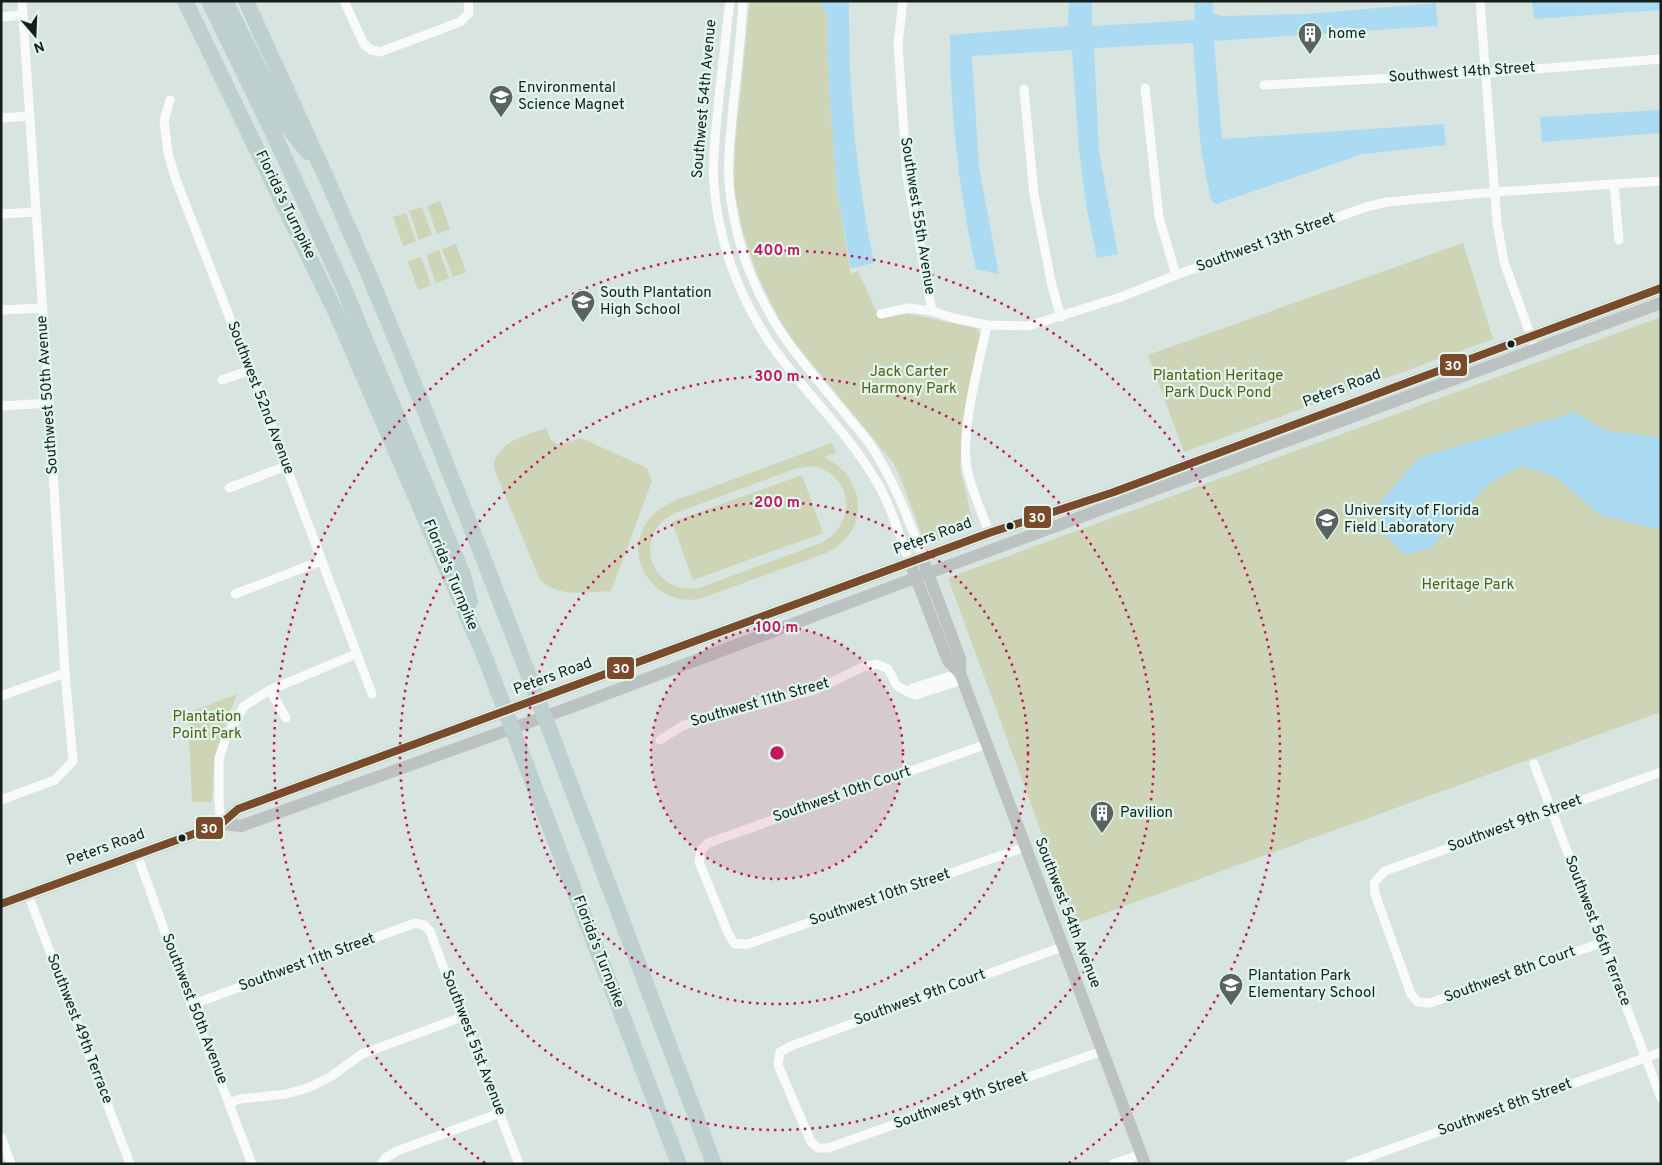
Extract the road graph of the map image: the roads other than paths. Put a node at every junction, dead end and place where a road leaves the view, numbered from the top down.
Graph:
1 (22, 1) edge
2 (185, 1) edge
3 (209, 1) edge
4 (225, 1) edge
5 (246, 1) edge
6 (344, 1) edge
7 (468, 1) edge
8 (730, 1) edge
9 (743, 1) edge
10 (903, 1) edge
11 (1480, 1) edge
12 (23, 15) junction
13 (1, 16) edge
14 (1661, 60) edge
15 (1486, 73) junction
16 (1264, 85) dead end
17 (1145, 88) dead end
18 (1024, 89) dead end
19 (170, 100) dead end
20 (30, 116) junction
21 (1, 118) edge
22 (324, 171) junction
23 (1661, 181) edge
24 (1614, 185) junction
25 (1495, 192) junction
26 (35, 212) junction
27 (1, 214) edge
28 (1619, 240) dead end
29 (1176, 275) junction
30 (1661, 288) edge
31 (1661, 303) edge
32 (42, 308) junction
33 (1, 310) edge
34 (932, 311) junction
35 (881, 314) dead end
36 (1061, 317) junction
37 (986, 325) junction
38 (1530, 336) junction
39 (1535, 349) junction
40 (250, 370) junction
41 (222, 380) dead end
42 (49, 403) junction
43 (1, 406) edge
44 (286, 466) junction
45 (229, 488) dead end
46 (990, 533) junction
47 (923, 558) junction
48 (321, 561) junction
49 (910, 563) junction
50 (928, 573) junction
51 (916, 578) junction
52 (235, 594) dead end
53 (356, 654) junction
54 (484, 655) junction
55 (65, 673) junction
56 (961, 677) junction
57 (270, 690) junction
58 (372, 694) dead end
59 (1, 696) edge
60 (286, 718) dead end
61 (660, 740) dead end
62 (986, 744) junction
63 (1534, 764) dead end
64 (1661, 772) edge
65 (1, 800) edge
66 (1552, 811) junction
67 (221, 824) junction
68 (1025, 846) junction
69 (137, 854) junction
70 (28, 894) junction
71 (1, 904) edge
72 (424, 925) joint
73 (1601, 943) junction
74 (735, 944) joint
75 (1062, 947) junction
76 (1418, 1002) joint
77 (191, 1006) junction
78 (462, 1017) junction
79 (1102, 1050) junction
80 (1661, 1052) edge
81 (1645, 1057) junction
82 (1661, 1098) edge
83 (229, 1102) junction
84 (500, 1114) junction
85 (1, 1137) edge
86 (818, 1148) joint
87 (1143, 1159) edge
88 (11, 1164) edge
89 (130, 1164) edge
90 (252, 1164) edge
91 (381, 1164) edge
92 (520, 1164) edge
93 (679, 1164) edge
94 (714, 1164) edge
95 (1113, 1164) edge
96 (1349, 1164) edge

1 - 12 street, Southwest 50th Avenue
2 - 54 highway, Florida's Turnpike
3 - 54 highway
4 - 22 highway
5 - 22 highway
6 - 7 street
8 - 49 street, Southwest 54th Avenue
9 - 47 street, Southwest 54th Avenue
10 - 34 street, Southwest 55th Avenue
11 - 15 street
12 - 13 street
12 - 20 street, Southwest 50th Avenue
14 - 15 street, Southwest 14th Street
15 - 16 street, Southwest 14th Street
15 - 25 street
17 - 29 street
18 - 36 street
19 - 40 street, Southwest 52nd Avenue
20 - 21 street
20 - 26 street, Southwest 50th Avenue
22 - 94 highway
23 - 24 street, Southwest 13th Street
24 - 25 street, Southwest 13th Street
24 - 28 street
25 - 29 street, Southwest 13th Street
25 - 38 street
26 - 27 street
26 - 32 street, Southwest 50th Avenue
29 - 36 street, Southwest 13th Street
30 - 38 main road, Peters Road
31 - 39 main road, Peters Road
32 - 33 street
32 - 42 street, Southwest 50th Avenue
34 - 35 street, Southwest 13th Street
34 - 37 street, Southwest 13th Street
36 - 37 street, Southwest 13th Street
37 - 46 street
38 - 39 street
38 - 46 main road, Peters Road
39 - 50 main road, Peters Road
40 - 41 street
40 - 44 street, Southwest 52nd Avenue
42 - 43 street
42 - 55 street, Southwest 50th Avenue
44 - 45 street
44 - 48 street, Southwest 52nd Avenue
46 - 47 main road, Peters Road
47 - 49 main road, Peters Road
47 - 50 main road, Southwest 54th Avenue
48 - 52 street
48 - 53 street, Southwest 52nd Avenue
49 - 51 main road, Southwest 54th Avenue
49 - 67 main road, Peters Road
50 - 51 main road, Peters Road
50 - 56 main road, Southwest 54th Avenue
51 - 56 main road, Southwest 54th Avenue
51 - 67 main road, Peters Road
53 - 57 street
53 - 58 street, Southwest 52nd Avenue
54 - 93 highway, Florida's Turnpike
55 - 59 street
55 - 65 street, Southwest 50th Avenue
56 - 61 street, Southwest 11th Street
56 - 62 main road, Southwest 54th Avenue
57 - 60 street
57 - 67 street
62 - 68 main road, Southwest 54th Avenue
62 - 74 street, Southwest 10th Court
63 - 66 street, Southwest 56th Terrace
64 - 66 street, Southwest 9th Street
66 - 73 street, Southwest 56th Terrace
66 - 76 street, Southwest 9th Street
67 - 69 main road, Peters Road
68 - 74 street, Southwest 10th Street
68 - 75 main road, Southwest 54th Avenue
69 - 70 main road, Peters Road
69 - 77 street, Southwest 50th Avenue
70 - 71 main road, Peters Road
70 - 89 street, Southwest 49th Terrace
72 - 77 street, Southwest 11th Street
72 - 78 street, Southwest 51st Avenue
73 - 76 street, Southwest 8th Court
73 - 81 street, Southwest 56th Terrace
75 - 79 main road, Southwest 54th Avenue
75 - 86 street, Southwest 9th Court
77 - 83 street, Southwest 50th Avenue
78 - 83 street
78 - 84 street, Southwest 51st Avenue
79 - 86 street, Southwest 9th Street
79 - 87 main road, Southwest 54th Avenue
80 - 81 street, Southwest 8th Street
81 - 82 street, Southwest 56th Terrace
81 - 96 street, Southwest 8th Street
83 - 90 street, Southwest 50th Avenue
84 - 91 street
84 - 92 street, Southwest 51st Avenue
85 - 88 street
87 - 95 street

